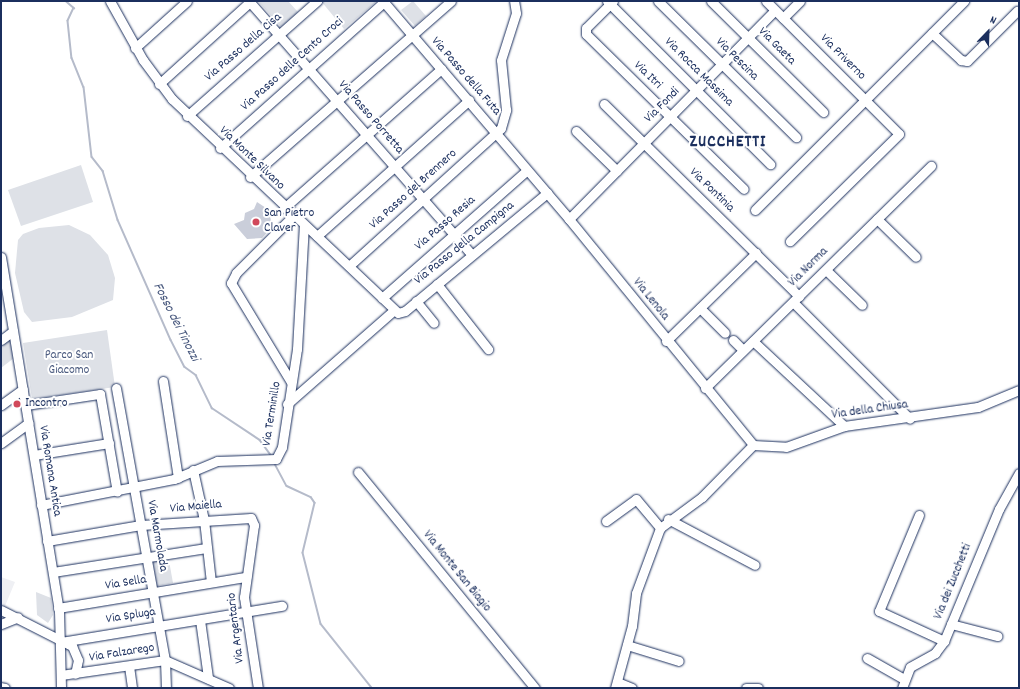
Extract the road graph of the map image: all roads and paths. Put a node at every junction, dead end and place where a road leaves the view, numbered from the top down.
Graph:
1 (110, 1) edge
2 (250, 1) edge
3 (317, 1) edge
4 (451, 1) edge
5 (514, 1) edge
6 (658, 1) edge
7 (711, 1) edge
8 (766, 1) edge
9 (800, 1) edge
10 (964, 1) edge
11 (183, 2) edge
12 (384, 2) edge
13 (610, 2) edge
14 (775, 10) junction
15 (1017, 11) dead end
16 (783, 18) junction
17 (932, 33) junction
18 (279, 34) junction
19 (413, 35) junction
20 (748, 37) junction
21 (135, 48) junction
22 (722, 64) junction
23 (441, 68) junction
24 (309, 69) junction
25 (159, 84) junction
26 (696, 90) junction
27 (337, 100) junction
28 (469, 100) junction
29 (866, 101) junction
30 (604, 104) dead end
31 (823, 112) dead end
32 (187, 116) junction
33 (670, 117) junction
34 (576, 131) dead end
35 (497, 133) junction
36 (367, 135) junction
37 (796, 137) dead end
38 (644, 143) junction
39 (220, 148) junction
40 (770, 164) dead end
41 (931, 166) dead end
42 (394, 167) junction
43 (527, 170) junction
44 (617, 171) junction
45 (250, 177) junction
46 (744, 189) dead end
47 (547, 193) junction
48 (423, 199) junction
49 (284, 208) junction
50 (755, 210) dead end
51 (293, 216) junction
52 (569, 219) junction
53 (877, 219) junction
54 (304, 225) junction
55 (454, 234) junction
56 (317, 236) junction
57 (790, 241) dead end
58 (470, 253) dead end
59 (756, 253) junction
60 (1, 257) edge
61 (916, 257) dead end
62 (349, 266) junction
63 (826, 270) junction
64 (437, 284) junction
65 (382, 298) junction
66 (796, 299) junction
67 (416, 301) junction
68 (862, 305) dead end
69 (1, 306) edge
70 (700, 308) junction
71 (397, 312) junction
72 (12, 319) junction
73 (434, 323) dead end
74 (13, 331) junction
75 (725, 333) dead end
76 (1, 340) edge
77 (733, 340) dead end
78 (666, 341) junction
79 (753, 341) junction
80 (488, 349) dead end
81 (743, 350) junction
82 (163, 381) dead end
83 (291, 382) junction
84 (116, 388) dead end
85 (705, 388) junction
86 (23, 389) junction
87 (1019, 390) edge
88 (286, 404) junction
89 (1, 405) edge
90 (26, 405) junction
91 (910, 419) junction
92 (28, 423) junction
93 (844, 426) junction
94 (109, 442) junction
95 (1, 443) edge
96 (753, 445) junction
97 (34, 455) junction
98 (193, 470) junction
99 (358, 472) dead end
100 (1019, 473) edge
101 (178, 478) junction
102 (134, 487) junction
103 (117, 492) junction
104 (41, 506) junction
105 (919, 515) dead end
106 (252, 519) joint
107 (668, 519) junction
108 (204, 520) junction
109 (606, 521) dead end
110 (141, 525) junction
111 (660, 528) junction
112 (47, 541) junction
113 (206, 548) junction
114 (146, 557) junction
115 (755, 565) dead end
116 (53, 572) junction
117 (246, 577) junction
118 (211, 582) junction
119 (153, 593) junction
120 (282, 606) dead end
121 (59, 610) junction
122 (3, 611) edge
123 (246, 612) junction
124 (18, 617) junction
125 (200, 620) junction
126 (1, 623) edge
127 (951, 624) junction
128 (159, 626) junction
129 (42, 628) junction
130 (997, 636) dead end
131 (944, 641) junction
132 (61, 642) junction
133 (627, 645) junction
134 (867, 658) dead end
135 (165, 660) junction
136 (679, 661) dead end
137 (128, 666) junction
138 (75, 674) junction
139 (61, 675) junction
140 (208, 678) junction
141 (904, 678) junction
142 (616, 685) edge
143 (1, 687) edge
144 (747, 687) edge
145 (5, 688) edge
146 (61, 688) edge
147 (132, 688) edge
148 (166, 688) edge
149 (229, 688) edge
150 (258, 688) edge
151 (534, 688) edge
152 (632, 688) edge
153 (758, 688) edge
154 (902, 688) edge

1 - 21 street, Via Monte Silvano
2 - 18 street, Via Passo Porretta
2 - 25 street
3 - 18 street, Via Passo della Cisa
4 - 19 street
5 - 35 street
6 - 22 street, Via Pescina
7 - 20 street, Via Gaeta
8 - 14 street, Via Priverno
9 - 16 street
10 - 17 street
11 - 21 street
12 - 19 street, Via Passo della Futa
12 - 24 street, Via Passo delle Cento Croci
13 - 26 street, Via Rocca Massima
13 - 33 street, Via Itri
14 - 16 street, Via Priverno
14 - 20 street, Via Fondi
15 - 17 street
16 - 29 street, Via Priverno
17 - 29 street
18 - 24 street, Via Passo Porretta
18 - 32 street, Via Passo della Cisa
19 - 23 street, Via Passo della Futa
19 - 27 street
20 - 22 street, Via Fondi
20 - 31 street, Via Gaeta
21 - 25 street, Via Monte Silvano
22 - 26 street, Via Fondi
22 - 37 street, Via Pescina
23 - 28 street, Via Passo della Futa
23 - 36 street
24 - 27 street, Via Passo Porretta
24 - 39 street, Via Passo delle Cento Croci
25 - 32 street, Via Monte Silvano
26 - 33 street, Via Fondi
26 - 40 street, Via Rocca Massima
27 - 36 street, Via Passo Porretta
27 - 45 street
28 - 35 street, Via Passo della Futa
28 - 42 street
29 - 50 street
29 - 57 street, Via Priverno
30 - 38 street, Via Pontinia
32 - 39 street, Via Monte Silvano
33 - 38 street, Via Fondi
33 - 46 street, Via Itri
34 - 44 street
35 - 43 street, Via Passo della Futa
35 - 48 street, Via Passo del Brennero
36 - 42 street, Via Passo Porretta
36 - 49 street
38 - 44 street, Via Fondi
38 - 59 street, Via Pontinia
39 - 45 street, Via Monte Silvano
41 - 53 street, Via Norma
42 - 48 street, Via Passo Porretta
42 - 56 street
43 - 47 street, Via Lenola
43 - 55 street, Via Passo Resia
44 - 52 street, Via Fondi
45 - 49 street, Via Monte Silvano
47 - 52 street, Via Lenola
47 - 64 street, Via Passo della Campigna
48 - 55 street, Via Passo Porretta
48 - 62 street, Via Passo del Brennero
49 - 51 street, Via Monte Silvano
51 - 54 street, Via Monte Silvano
51 - 83 street
52 - 78 street, Via Lenola
53 - 61 street
53 - 63 street, Via Norma
54 - 56 street, Via Monte Silvano
54 - 83 street, Via Terminillo
55 - 58 street, Via Passo Porretta
55 - 65 street, Via Passo Resia
56 - 62 street, Via Monte Silvano
59 - 66 street, Via Pontinia
59 - 70 street
60 - 72 street, Via Romana Antica
62 - 65 street, Via Monte Silvano
63 - 66 street, Via Norma
63 - 68 street
64 - 67 street, Via Passo della Campigna
64 - 80 street
65 - 71 street, Via Monte Silvano
66 - 79 street, Via Norma
66 - 91 street, Via Pontinia
67 - 71 street, Via Passo della Campigna
67 - 73 street
69 - 72 street
70 - 75 street
70 - 78 street
71 - 88 street, Via Passo della Campigna
72 - 74 street, Via Romana Antica
74 - 76 street
74 - 86 street, Via Romana Antica
77 - 81 street
78 - 85 street, Via Lenola
79 - 81 street, Via Norma
79 - 93 street
81 - 85 street, Via Norma
82 - 101 street
83 - 88 street, Via Terminillo
84 - 102 street, Via Marmolada
85 - 96 street, Via Lenola
86 - 89 street
86 - 90 street, Via Romana Antica
87 - 91 street, Via della Chiusa
88 - 98 street, Via Terminillo
90 - 92 street, Via Romana Antica
90 - 94 street
91 - 93 street, Via della Chiusa
92 - 95 street
92 - 97 street, Via Romana Antica
93 - 96 street, Via della Chiusa
94 - 97 street
94 - 103 street
96 - 107 street
97 - 104 street, Via Romana Antica
98 - 101 street, Via Terminillo
98 - 108 street
99 - 151 street, Via Monte San Biagio
100 - 127 street, Via dei Zucchetti
101 - 102 street, Via Terminillo
102 - 103 street, Via Terminillo
102 - 110 street, Via Marmolada
103 - 104 street, Via Terminillo
104 - 112 street, Via Romana Antica
105 - 131 street
106 - 108 street, Via Maiella
106 - 117 street, Via Argentario
107 - 111 street
107 - 115 street
108 - 110 street, Via Maiella
108 - 113 street
109 - 111 street
110 - 112 street, Via Maiella
110 - 114 street, Via Marmolada
111 - 133 street
112 - 116 street, Via Romana Antica
113 - 114 street
113 - 118 street
114 - 116 street
114 - 119 street, Via Marmolada
116 - 121 street, Via Romana Antica
117 - 118 street, Via Sella
117 - 123 street, Via Argentario
118 - 119 street, Via Sella
119 - 121 street, Via Sella
119 - 128 street, Via Marmolada
120 - 123 street, Via Spluga
121 - 129 street
121 - 132 street, Via Romana Antica
122 - 124 street
122 - 126 street
123 - 125 street, Via Spluga
123 - 150 street, Via Argentario
124 - 126 street
124 - 129 street
125 - 128 street, Via Spluga
125 - 140 street
127 - 130 street
127 - 131 street, Via dei Zucchetti
128 - 132 street, Via Spluga
128 - 135 street, Via Marmolada
129 - 132 street
131 - 141 street, Via dei Zucchetti
132 - 138 street
132 - 139 street, Via Romana Antica
133 - 136 street
133 - 142 street
134 - 141 street
135 - 137 street, Via Falzarego
135 - 140 street, Via Falzarego
135 - 148 street, Via Marmolada
137 - 138 street, Via Falzarego
137 - 147 street
138 - 139 street, Via Falzarego
139 - 146 street, Via Romana Antica
140 - 149 street, Via Falzarego
141 - 154 street, Via dei Zucchetti
142 - 152 street
143 - 145 street
144 - 153 street

